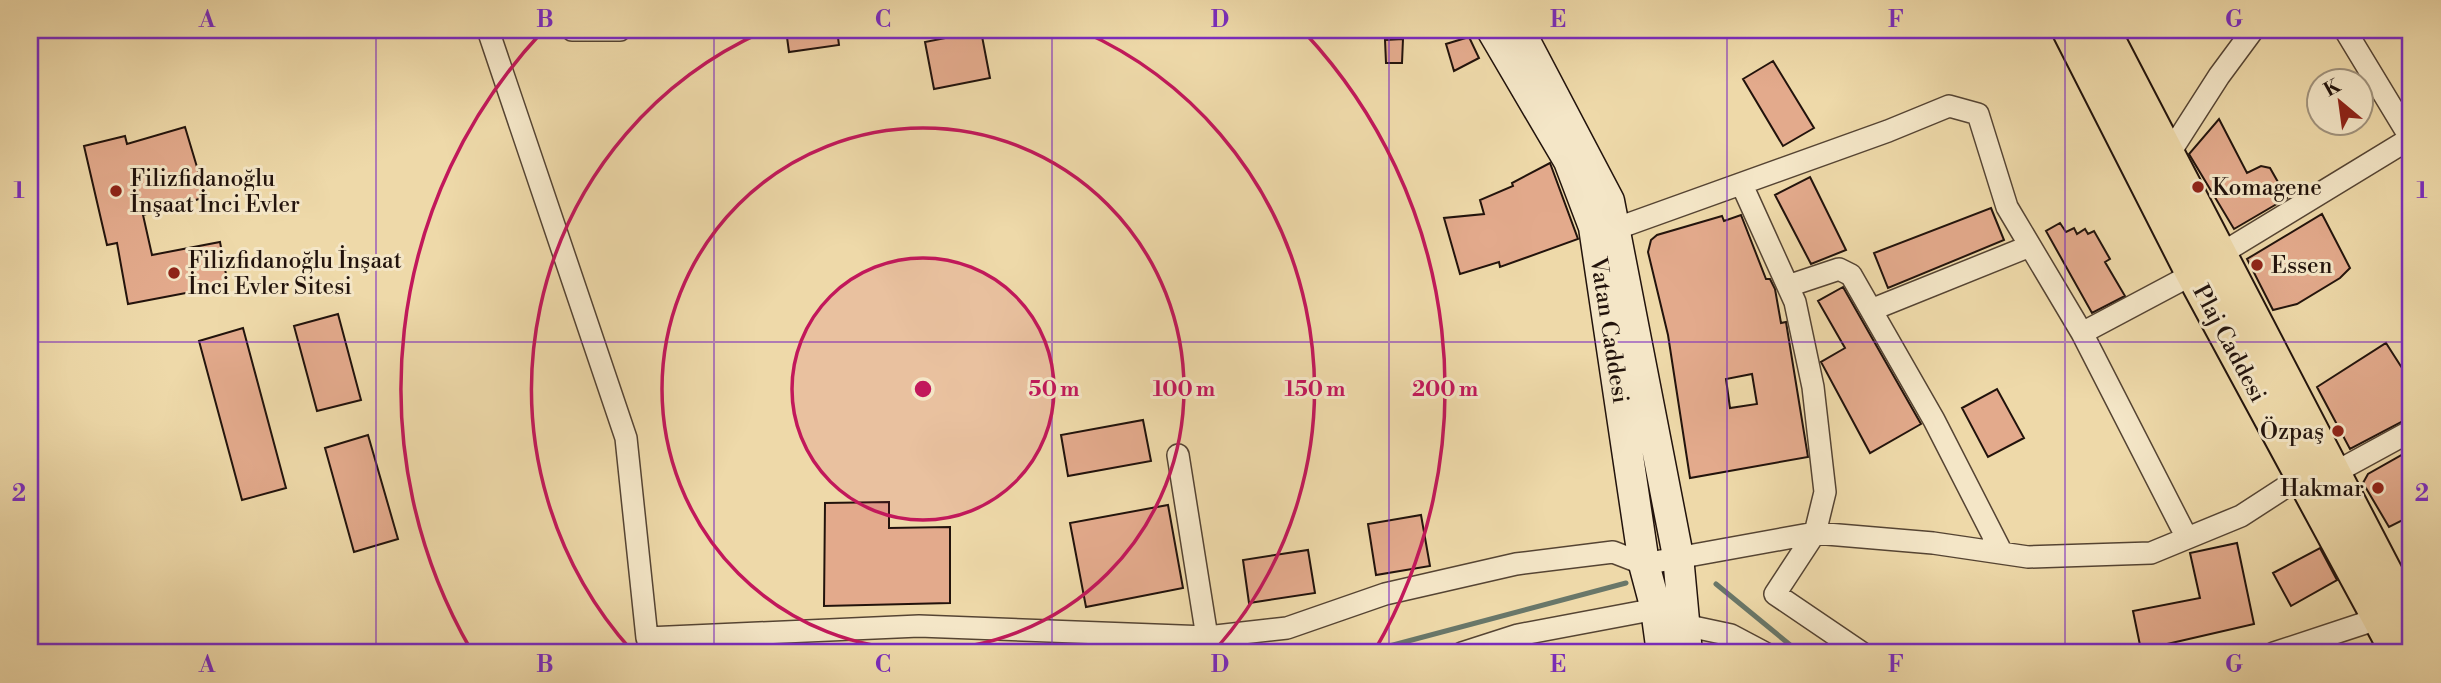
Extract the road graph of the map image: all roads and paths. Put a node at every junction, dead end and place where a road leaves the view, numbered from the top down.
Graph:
1 (488, 30) edge
2 (572, 30) edge
3 (620, 30) edge
4 (1492, 30) edge
5 (1519, 30) edge
6 (2069, 30) edge
7 (2103, 30) edge
8 (2253, 30) edge
9 (2344, 30) edge
10 (2411, 139) edge
11 (2169, 154) junction
12 (1742, 185) junction
13 (1615, 229) junction
14 (2030, 246) junction
15 (2206, 264) junction
16 (1788, 286) junction
17 (1871, 310) junction
18 (2082, 333) junction
19 (2411, 431) edge
20 (1178, 455) dead end
21 (2334, 474) junction
22 (2301, 477) junction
23 (1815, 533) junction
24 (2187, 538) junction
25 (2002, 553) junction
26 (1678, 556) junction
27 (1644, 564) junction
28 (1656, 609) junction
29 (2401, 610) edge
30 (1207, 637) junction
31 (1685, 639) edge
32 (2399, 650) edge
33 (1469, 653) edge
34 (1662, 653) edge
35 (1765, 653) edge
36 (1862, 653) edge
37 (2274, 653) edge

1 - 30 street
2 - 3 street
4 - 27 main road, Vatan Caddesi
5 - 13 main road, Vatan Caddesi
6 - 15 main road, Plaj Caddesi
7 - 11 main road, Plaj Caddesi
8 - 11 street
9 - 10 street
10 - 15 street
11 - 15 main road, Plaj Caddesi
12 - 13 street
12 - 14 street
12 - 16 street
13 - 26 main road, Vatan Caddesi
14 - 17 street
14 - 18 street
15 - 18 street
15 - 21 main road, Plaj Caddesi
15 - 22 main road, Plaj Caddesi
16 - 17 street
16 - 23 street
17 - 25 street
18 - 24 street
19 - 21 street
20 - 30 street
21 - 29 main road, Plaj Caddesi
22 - 24 street
22 - 29 main road, Plaj Caddesi
23 - 25 street
23 - 26 street
23 - 36 street
24 - 25 street
26 - 27 street
26 - 31 main road, Vatan Caddesi
27 - 28 main road, Vatan Caddesi
27 - 30 street
28 - 33 street
28 - 34 main road, Vatan Caddesi
29 - 32 main road, Plaj Caddesi
29 - 37 street
31 - 35 street

